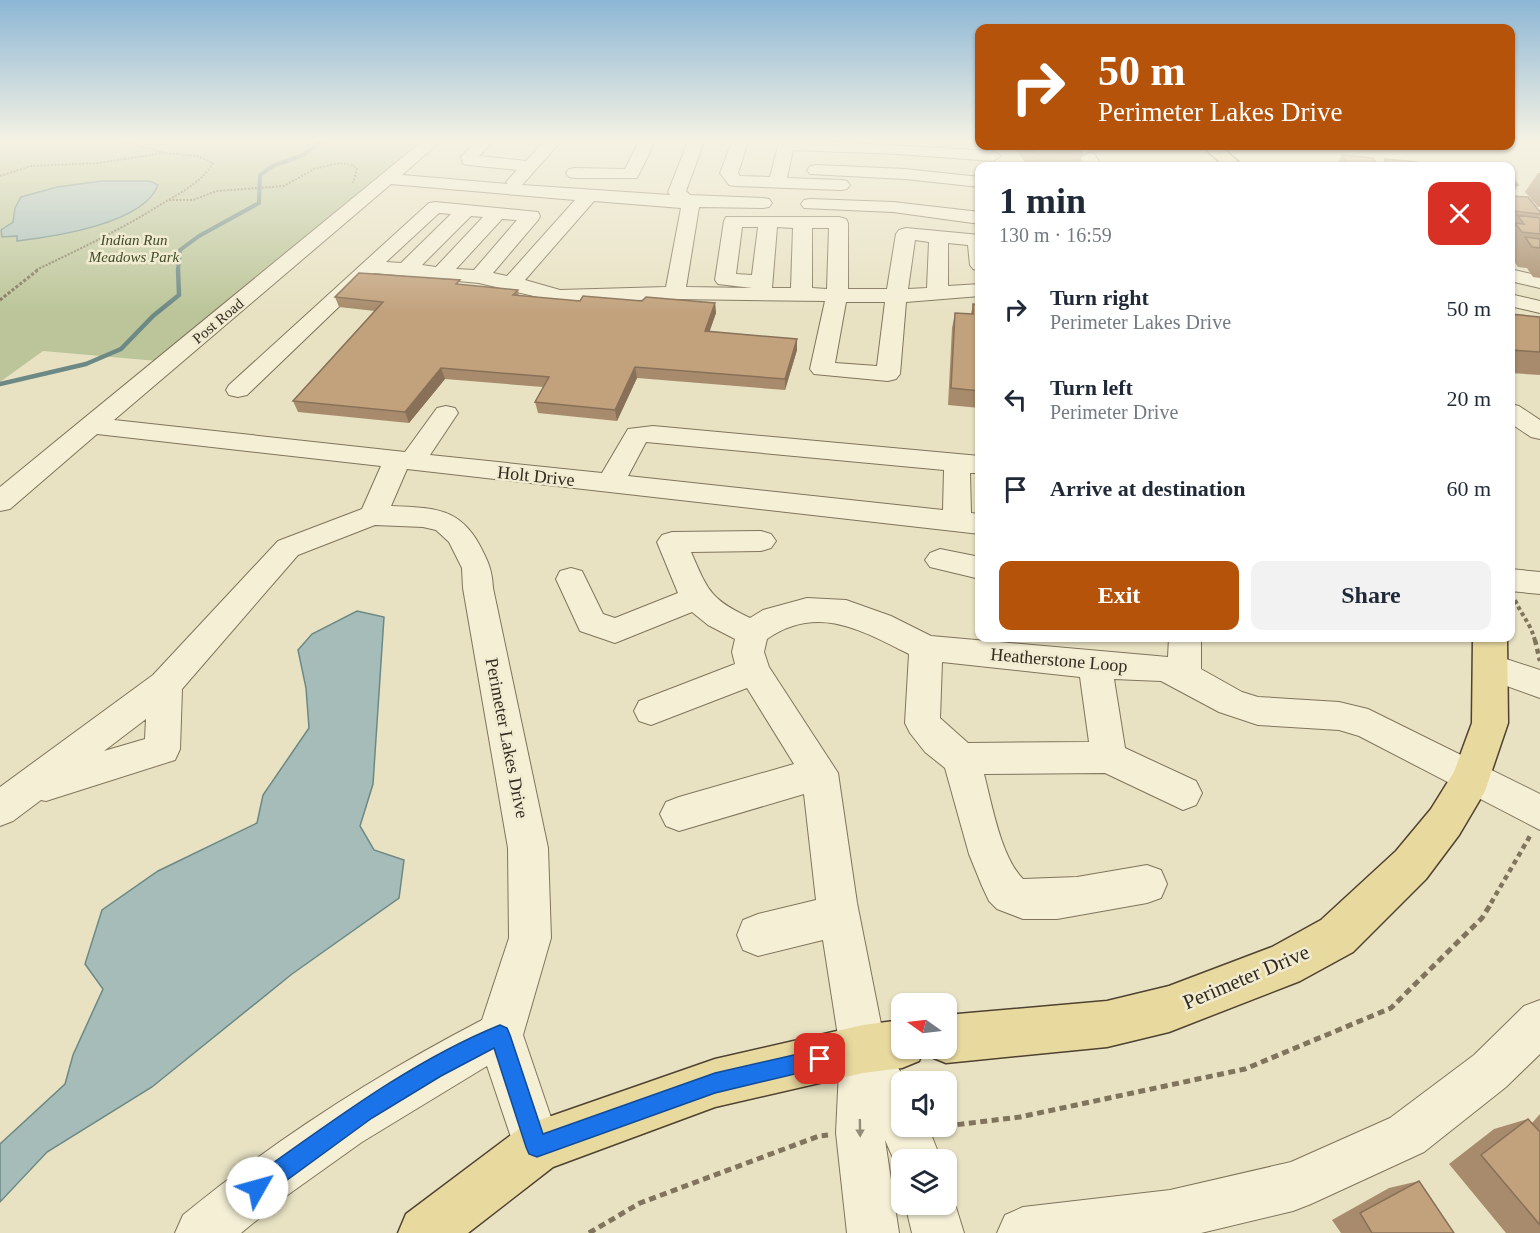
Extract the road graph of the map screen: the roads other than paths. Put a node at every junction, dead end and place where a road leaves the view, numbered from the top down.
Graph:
1 (369, 197) edge
2 (588, 197) edge
3 (613, 197) edge
4 (680, 197) edge
5 (785, 197) edge
6 (683, 201) junction
7 (785, 203) junction
8 (466, 210) junction
9 (497, 213) junction
10 (975, 217) edge
11 (768, 222) junction
12 (803, 222) junction
13 (939, 237) junction
14 (975, 240) edge
15 (369, 266) junction
16 (406, 270) junction
17 (441, 273) junction
18 (1515, 276) edge
19 (478, 277) junction
20 (1540, 282) edge
21 (512, 283) junction
22 (762, 287) junction
23 (975, 290) edge
24 (675, 293) junction
25 (937, 294) junction
26 (801, 295) junction
27 (837, 295) junction
28 (896, 296) junction
29 (1515, 301) edge
30 (1540, 307) edge
31 (238, 390) dead end
32 (446, 413) dead end
33 (1515, 414) edge
34 (94, 426) junction
35 (1540, 431) edge
36 (405, 461) junction
37 (968, 464) edge
38 (610, 484) junction
39 (0, 502) edge
40 (372, 515) junction
41 (968, 522) edge
42 (761, 541) dead end
43 (940, 560) dead end
44 (975, 567) edge
45 (571, 579) dead end
46 (696, 598) junction
47 (752, 633) junction
48 (1185, 642) edge
49 (1004, 647) edge
50 (926, 648) junction
51 (1490, 652) edge
52 (1095, 665) junction
53 (754, 671) junction
54 (1184, 676) junction
55 (1540, 684) edge
56 (165, 685) junction
57 (651, 711) dead end
58 (1109, 757) junction
59 (961, 759) junction
60 (820, 773) junction
61 (1471, 779) junction
62 (1183, 793) dead end
63 (13, 800) edge
64 (1539, 813) edge
65 (679, 814) dead end
66 (1147, 885) dead end
67 (839, 915) junction
68 (758, 935) dead end
69 (1540, 1022) edge
70 (500, 1035) junction
71 (957, 1039) edge
72 (882, 1047) edge
73 (891, 1073) edge
74 (909, 1137) edge
75 (537, 1147) junction
76 (933, 1215) edge
77 (201, 1233) edge
78 (425, 1233) edge
79 (873, 1233) edge
80 (938, 1233) edge
81 (1023, 1233) edge

1 - 34 street, Post Road
2 - 21 street
3 - 6 street
4 - 6 street
5 - 7 street
6 - 7 street
6 - 24 street
7 - 10 street
8 - 9 street
8 - 15 street
8 - 16 street
9 - 17 street
9 - 19 street
11 - 12 street
11 - 22 street
11 - 22 street
12 - 26 street
12 - 27 street
13 - 14 street
13 - 25 street
13 - 28 street
15 - 16 street
15 - 31 street
16 - 17 street
17 - 19 street
18 - 20 street
19 - 21 street
21 - 24 street
22 - 24 street
22 - 26 street
23 - 25 street
25 - 28 street
26 - 27 street
27 - 28 street
27 - 28 street
29 - 30 street
32 - 36 street
33 - 35 street
34 - 36 street, Holt Drive
34 - 39 street, Post Road
36 - 38 street, Holt Drive
36 - 40 street
37 - 38 street
37 - 41 street
38 - 41 street, Holt Drive
40 - 56 street, Perimeter Lakes Drive
40 - 70 street, Perimeter Lakes Drive
42 - 46 street
43 - 44 street
45 - 46 street
46 - 47 street
47 - 50 street, Heatherstone Loop
47 - 53 street
48 - 54 street
49 - 50 street, Heatherstone Loop
49 - 52 street, Heatherstone Loop
50 - 59 street
51 - 55 street
51 - 61 main road, Perimeter Drive
52 - 54 street, Heatherstone Loop
52 - 58 street
53 - 57 street
53 - 60 street
54 - 61 street, Heatherstone Loop
56 - 63 street, Perimeter Lakes Drive
56 - 63 street
58 - 59 street
58 - 62 street
59 - 66 street
60 - 65 street
60 - 67 street
61 - 64 street, Heatherstone Loop
61 - 71 main road, Perimeter Drive
67 - 68 street
67 - 72 street
69 - 81 street
70 - 75 street
70 - 77 street
72 - 73 street
72 - 75 main road
74 - 79 street
75 - 78 main road
76 - 80 street

